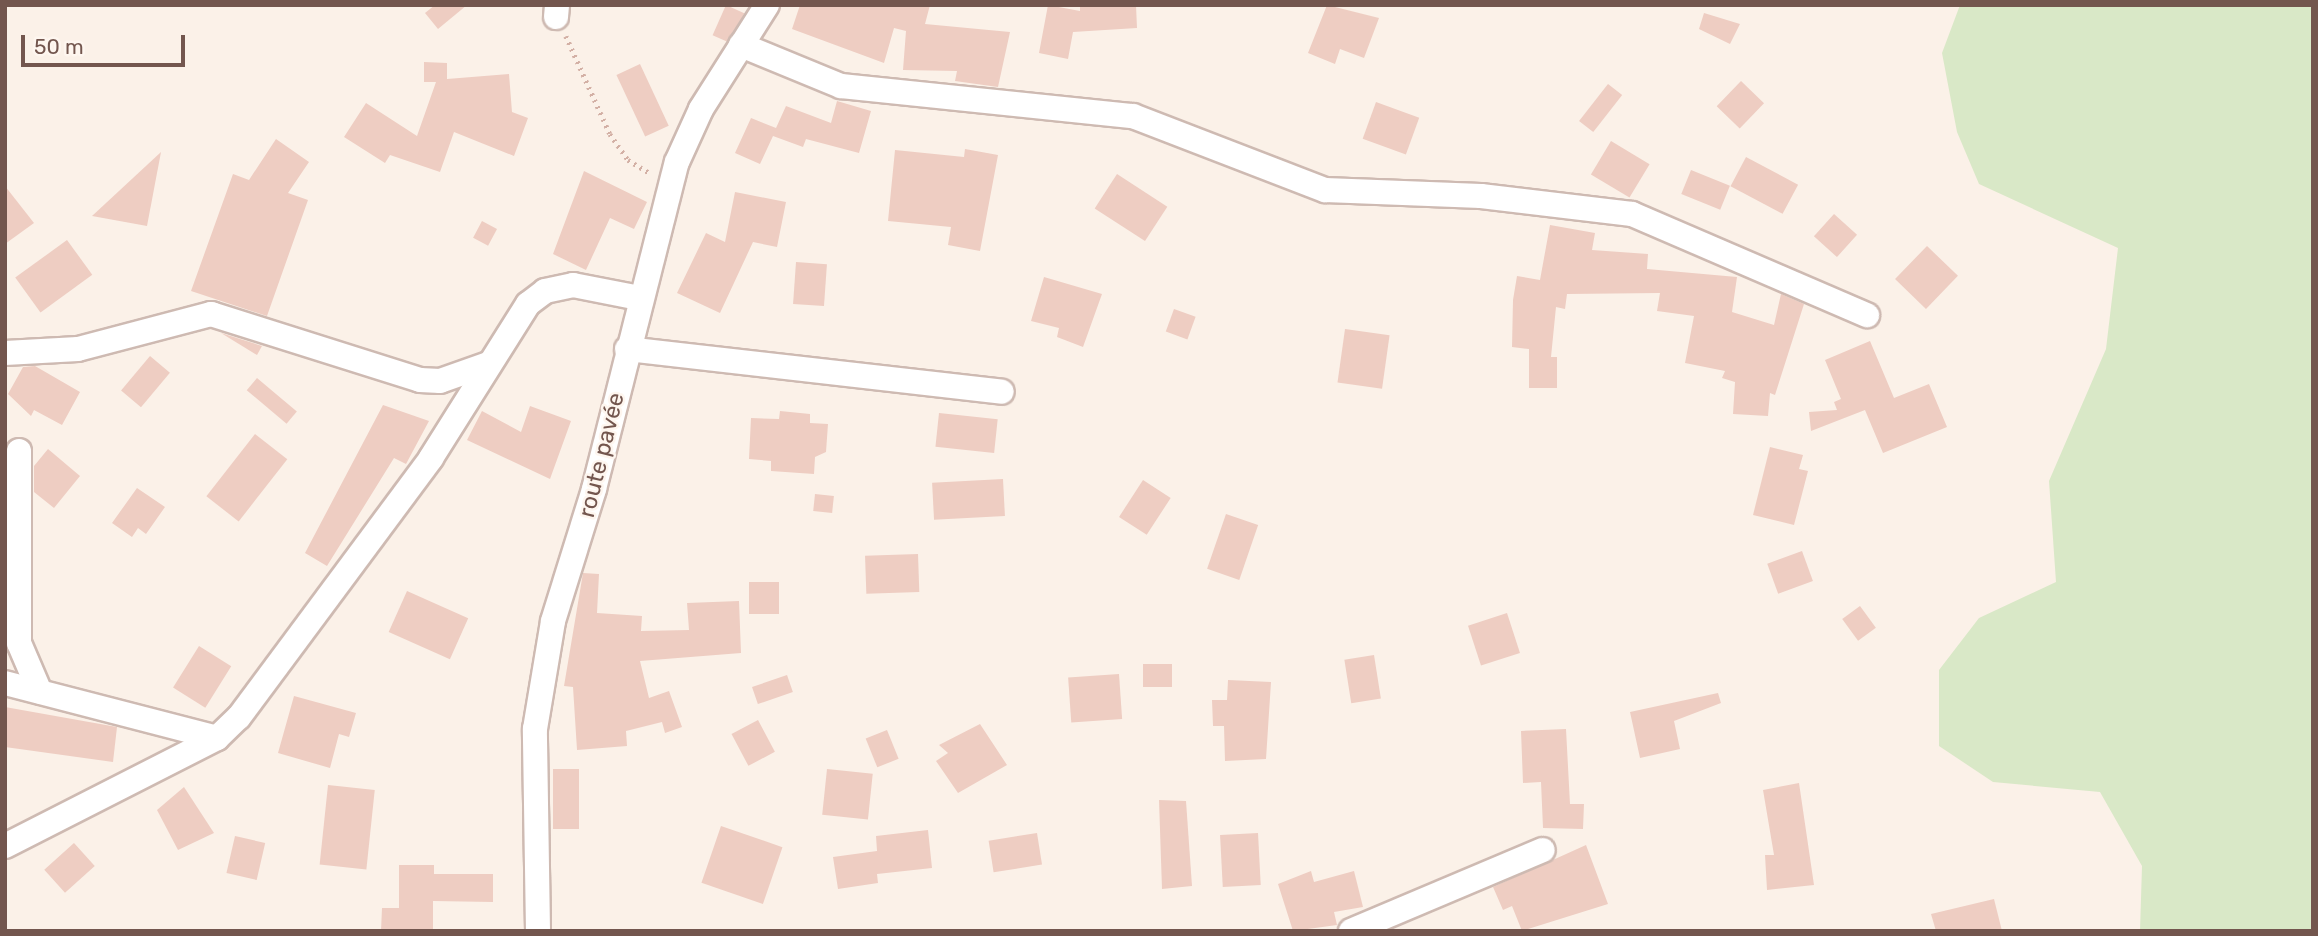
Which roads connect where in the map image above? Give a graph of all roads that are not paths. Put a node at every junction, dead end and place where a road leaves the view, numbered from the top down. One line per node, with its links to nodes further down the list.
1 (767, 5): 2 (street, route pavée)
2 (741, 45): 3 (street, route pavée); 4 (street)
3 (639, 298): 5 (street, route pavée); 7 (street)
4 (1867, 315)
5 (627, 349): 8 (street); 15 (street, route pavée)
6 (5, 353): 7 (street)
7 (488, 364): 12 (street)
8 (1002, 393)
9 (19, 451): 11 (street)
10 (5, 683): 11 (street)
11 (40, 692): 12 (street)
12 (217, 738): 13 (street)
13 (5, 846)
14 (1543, 850): 16 (street)
15 (538, 931)
16 (1351, 931)

